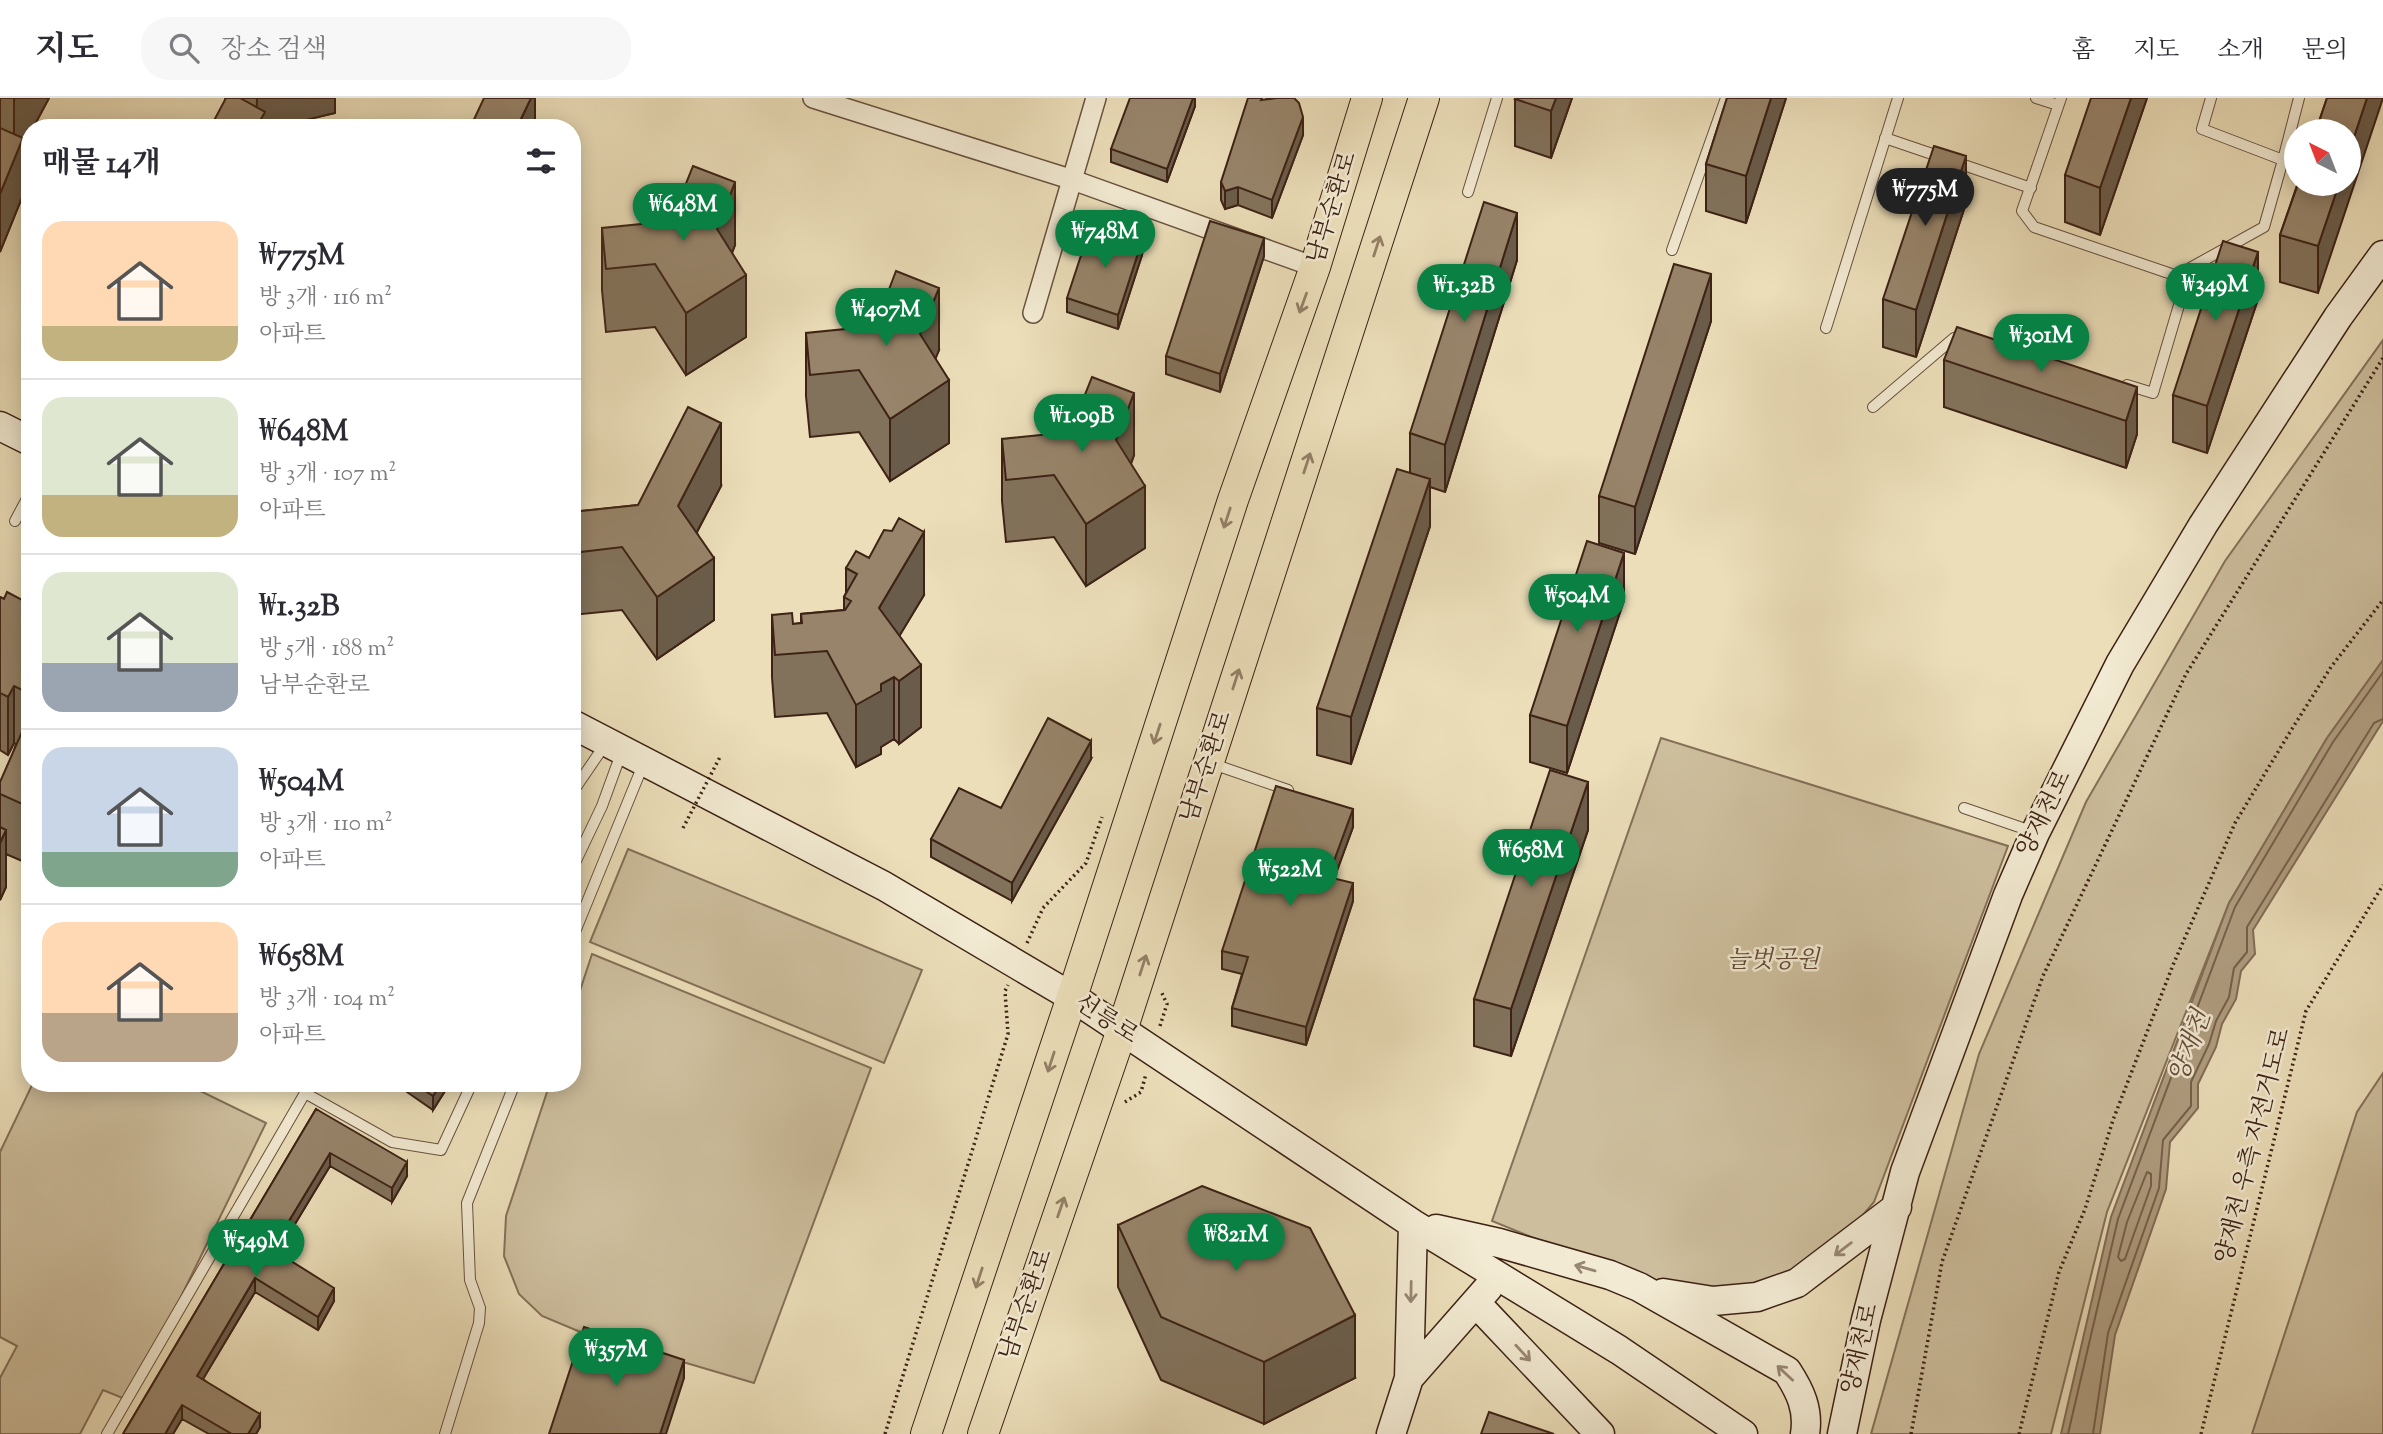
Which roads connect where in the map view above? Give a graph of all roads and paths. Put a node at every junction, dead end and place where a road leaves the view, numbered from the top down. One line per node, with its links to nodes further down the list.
1 (813, 98): 14 (street)
2 (1096, 98): 14 (street)
3 (1367, 98): 19 (main road, 남부순환로)
4 (1424, 98): 35 (main road, 남부순환로, one-way to 4)
5 (1497, 98): 16 (lane)
6 (1726, 98): 17 (lane)
7 (1898, 98): 12 (lane)
8 (2036, 98): 11 (lane)
9 (2211, 98): 13 (lane)
10 (2299, 98): 13 (lane)
11 (2060, 102): 15 (lane)
12 (1885, 138): 15 (lane); 22 (lane)
13 (2283, 160): 20 (lane)
14 (1070, 179): 19 (street); 21 (street)
15 (2031, 188): 20 (lane)
16 (1468, 192)
17 (1672, 250)
18 (2383, 256): 41 (street, 양재천로)
19 (1315, 267): 46 (main road, 남부순환로, one-way to 46)
20 (2186, 279): 25 (lane)
21 (1033, 313)
22 (1826, 328)
23 (1976, 340): 26 (lane)
24 (2383, 358): 66 (path)
25 (2115, 382)
26 (1873, 407)
27 (0, 426): 28 (street)
28 (21, 436)
29 (21, 510): 30 (lane)
30 (15, 521)
31 (2383, 600): 67 (path)
32 (581, 729): 33 (street, 선릉로)
33 (624, 751): 36 (lane); 42 (lane); 44 (lane); 45 (street, 선릉로)
34 (719, 757): 40 (path, bridge)
35 (1209, 763): 37 (lane); 47 (main road, 남부순환로, one-way to 35)
36 (581, 786)
37 (1294, 792)
38 (1964, 808): 41 (lane)
39 (1104, 810): 45 (path)
40 (683, 828)
41 (2035, 832): 50 (street, 양재천로)
42 (581, 850)
43 (2383, 885): 68 (path, 양재천 우측 자전거도로)
44 (581, 906)
45 (1017, 965): 46 (street, 선릉로); 58 (path)
46 (1072, 997): 47 (street, 선릉로); 59 (main road, 남부순환로, one-way to 59)
47 (1122, 1030): 51 (street, 선릉로); 60 (main road, 남부순환로, one-way to 47)
48 (468, 1092): 56 (lane)
49 (511, 1092): 57 (lane)
50 (1897, 1207): 53 (street, one-way to 53); 65 (street, 양재천로)
51 (1413, 1224): 52 (street, 선릉로); 53 (street, one-way to 51); 55 (street, one-way to 55)
52 (1497, 1276): 54 (street); 63 (street, 선릉로)
53 (1639, 1287): 64 (street, one-way to 53)
54 (1476, 1303): 55 (street); 62 (street, one-way to 62)
55 (1409, 1378): 61 (street)
56 (107, 1434)
57 (445, 1434)
58 (885, 1434)
59 (926, 1434)
60 (983, 1434)
61 (1391, 1434)
62 (1600, 1434)
63 (1743, 1434)
64 (1805, 1434)
65 (1842, 1434)
66 (1912, 1434)
67 (2018, 1434)
68 (2201, 1434)

